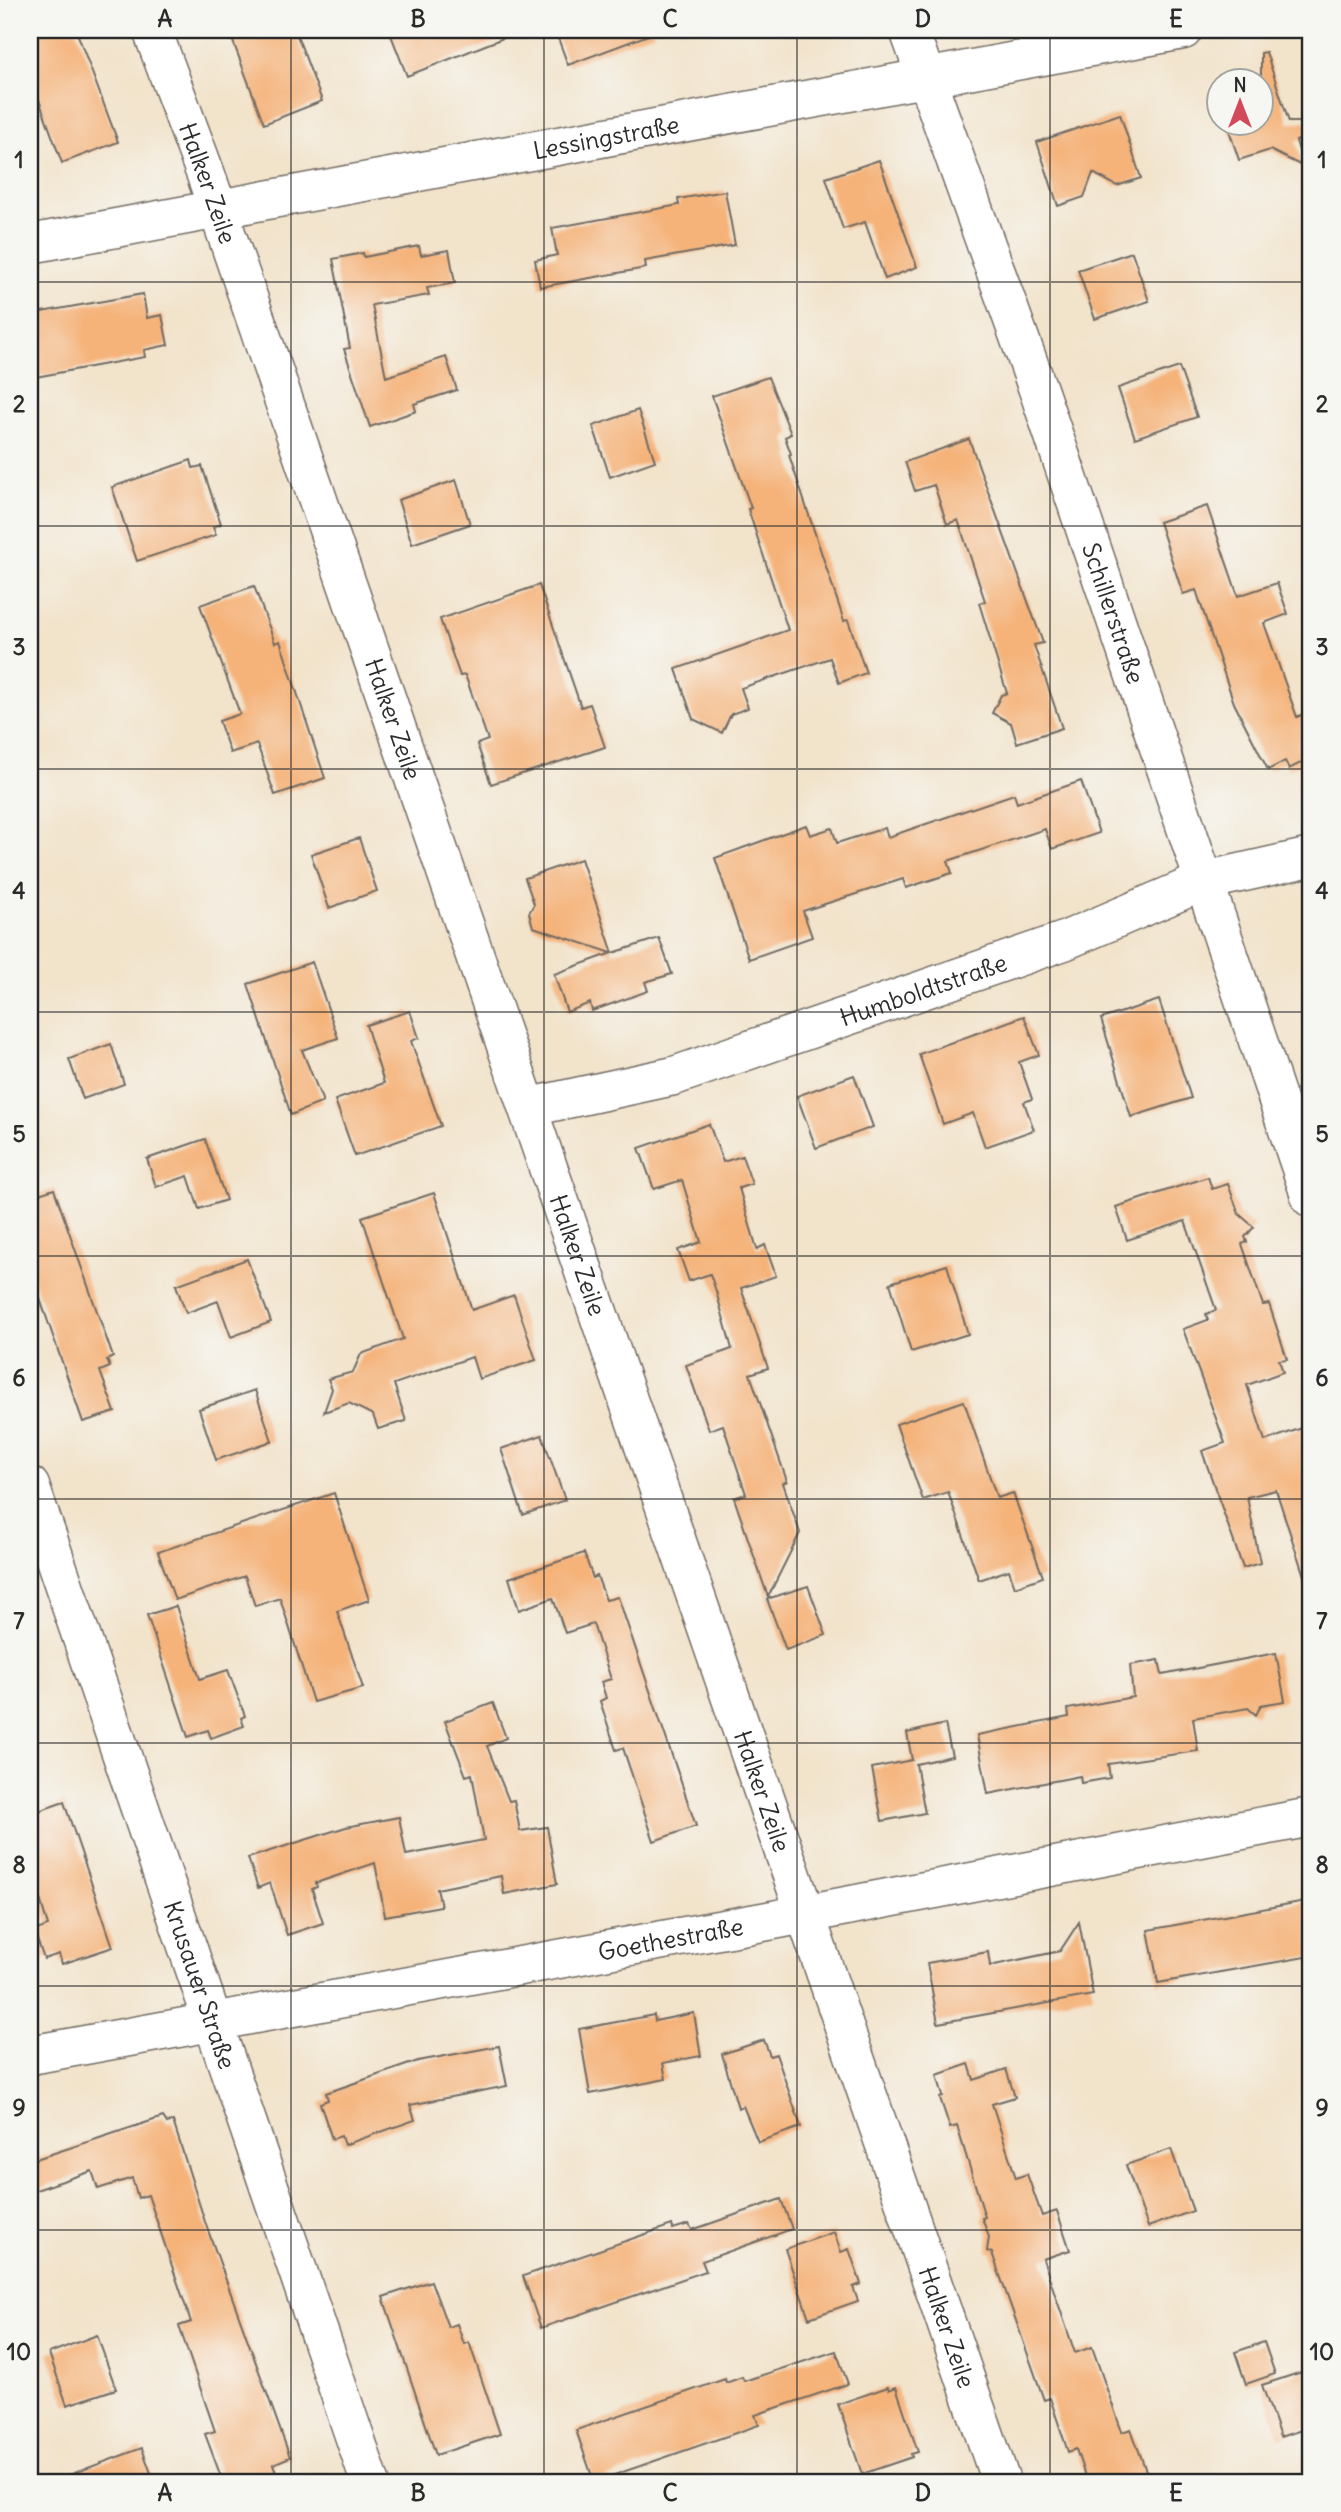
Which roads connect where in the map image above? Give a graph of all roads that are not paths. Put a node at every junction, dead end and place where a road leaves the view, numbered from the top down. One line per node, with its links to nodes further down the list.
1 (152, 30): 5 (street, Halker Zeile)
2 (909, 30): 4 (street, Schillerstraße)
3 (1183, 30): 4 (street, Lessingstraße)
4 (926, 77): 5 (street, Lessingstraße); 8 (street, Schillerstraße)
5 (218, 209): 6 (street, Lessingstraße); 9 (street, Halker Zeile)
6 (30, 244)
7 (1311, 857): 8 (street, Humboldtstraße)
8 (1204, 881): 9 (street, Humboldtstraße); 10 (street, Schillerstraße)
9 (530, 1107): 13 (street, Halker Zeile)
10 (1311, 1198)
11 (30, 1486): 14 (street, Krusauer Straße)
12 (1311, 1818): 13 (street, Goethestraße)
13 (803, 1914): 14 (street, Goethestraße); 17 (street, Halker Zeile)
14 (213, 2021): 15 (street, Goethestraße); 16 (street, Krusauer Straße)
15 (30, 2055)
16 (370, 2482)
17 (1001, 2482)

